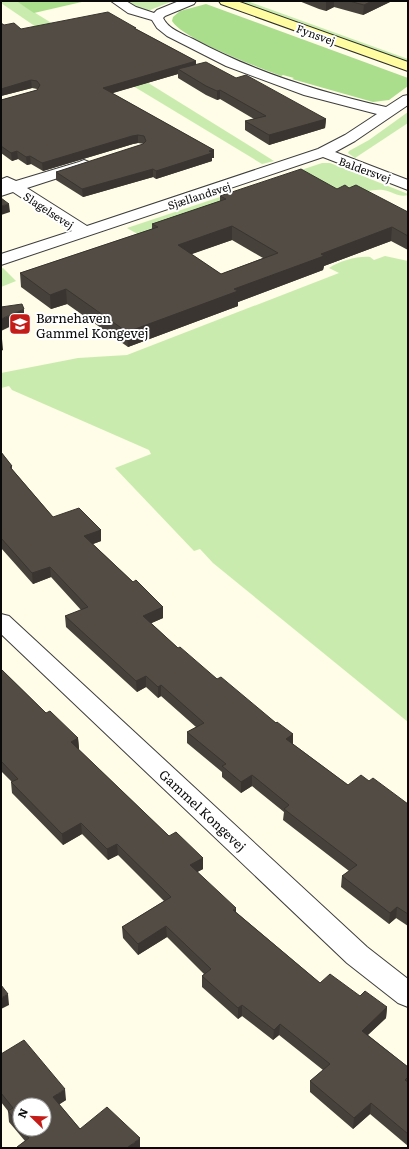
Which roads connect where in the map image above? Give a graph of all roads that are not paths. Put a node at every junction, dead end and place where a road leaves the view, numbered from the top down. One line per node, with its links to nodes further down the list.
1 (117, 1): 4 (street)
2 (190, 1): 4 (street)
3 (225, 1): 5 (main road, Fynsvej)
4 (157, 18): 7 (street)
5 (408, 67)
6 (408, 99): 7 (street, Sjællandsvej)
7 (389, 112): 8 (street, Sjællandsvej)
8 (323, 152): 10 (street, Baldersvej); 12 (street, Sjællandsvej)
9 (94, 162): 11 (street, Slagelsevej)
10 (408, 185)
11 (5, 186): 12 (street, Slagelsevej)
12 (85, 232): 13 (street, Sjællandsvej)
13 (1, 260)
14 (1, 621): 15 (street, Gammel Kongevej)
15 (408, 995)

